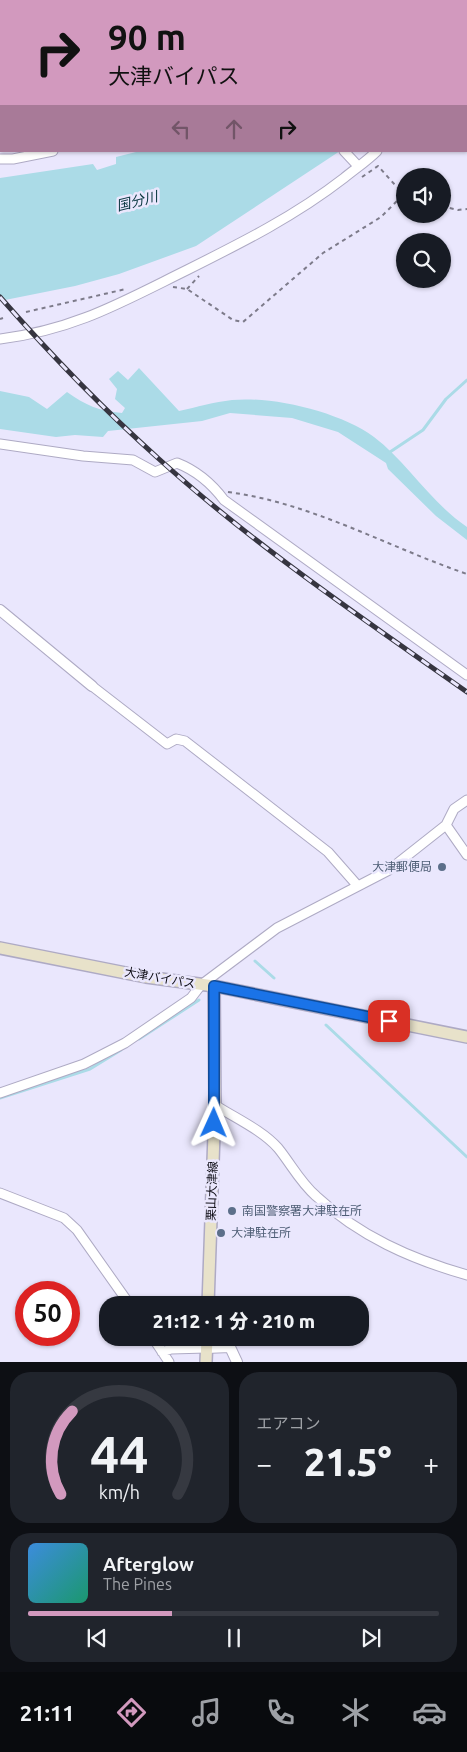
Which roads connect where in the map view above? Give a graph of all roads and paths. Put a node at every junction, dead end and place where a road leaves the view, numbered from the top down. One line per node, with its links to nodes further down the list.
1 (48, 152): 4 (street)
2 (375, 152): 5 (street)
3 (346, 154): 5 (street)
4 (0, 159)
5 (358, 166): 11 (street)
6 (356, 181): 7 (path)
7 (396, 186)
8 (396, 203): 11 (path)
9 (451, 208): 10 (path)
10 (467, 209)
11 (156, 286): 14 (street)
12 (130, 288): 13 (path)
13 (26, 312)
14 (0, 339)
15 (0, 444): 16 (street)
16 (216, 490): 17 (path); 19 (street)
17 (467, 574)
18 (0, 610): 20 (street)
19 (467, 675)
20 (92, 686): 24 (street)
21 (467, 800): 22 (street)
22 (446, 825): 23 (street); 24 (street)
23 (467, 856)
24 (357, 885): 26 (street)
25 (0, 948): 26 (main road, 大津バイパス)
26 (201, 985): 27 (main road, 大津バイパス); 29 (street)
27 (214, 986): 28 (main road, 大津バイパス); 30 (main road, 栗山大津線)
28 (467, 1036)
29 (0, 1093)
30 (215, 1105): 32 (street); 34 (main road, 栗山大津線)
31 (0, 1194): 33 (street)
32 (467, 1276)
33 (124, 1296)
34 (208, 1296)
35 (158, 1346): 39 (street)
36 (188, 1346): 39 (street)
37 (206, 1346): 41 (main road)
38 (224, 1346): 42 (street)
39 (162, 1352): 40 (street)
40 (169, 1362)
41 (206, 1362)
42 (237, 1362)

